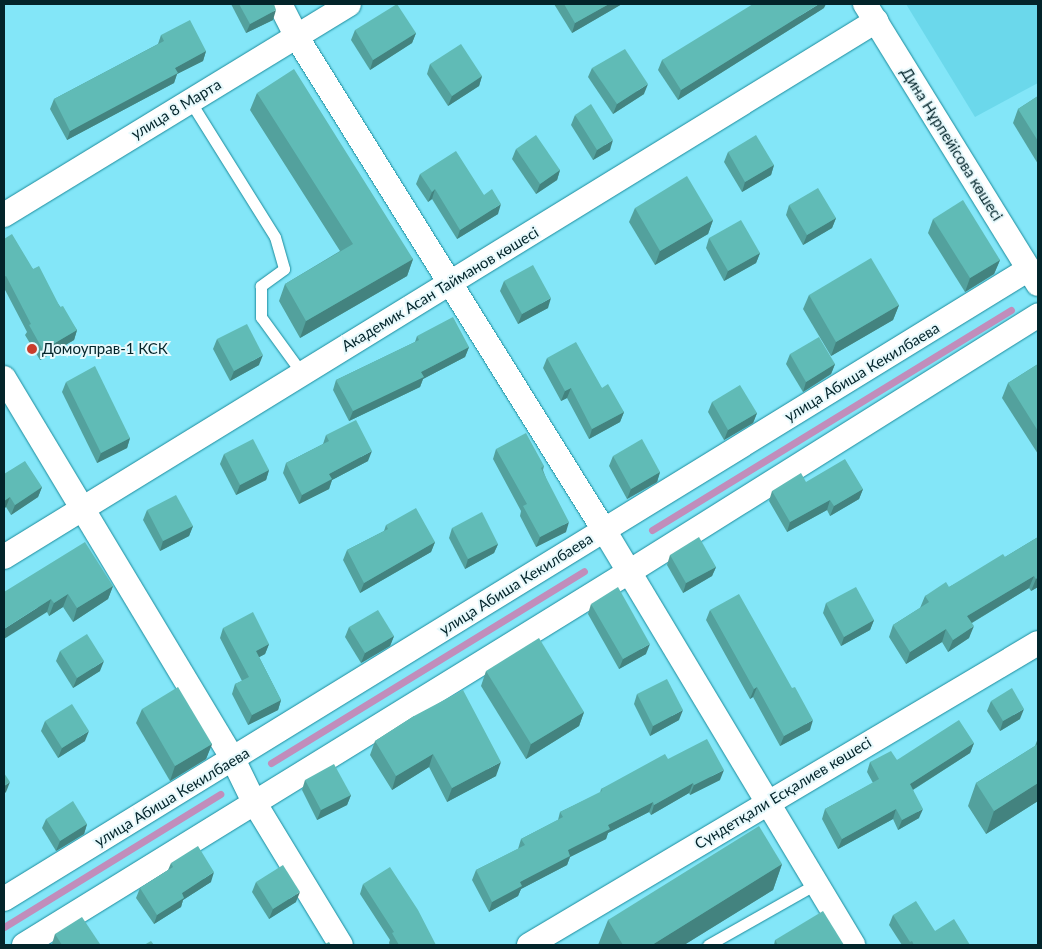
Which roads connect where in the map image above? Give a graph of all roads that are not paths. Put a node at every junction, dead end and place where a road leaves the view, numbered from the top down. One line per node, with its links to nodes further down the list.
1 (280, 4): 4 (street)
2 (348, 4): 4 (street, улица 8 Марта)
3 (870, 12): 7 (street, Дина Нұрпейісова көшесі); 8 (street, Академик Асан Тайманов көшесі)
4 (296, 36): 5 (street, улица 8 Марта); 8 (street)
5 (190, 101): 6 (street, улица 8 Марта); 10 (lane)
6 (4, 215)
7 (1034, 277): 13 (street, улица Абиша Кекилбаева)
8 (452, 284): 10 (street, Академик Асан Тайманов көшесі); 13 (street)
9 (1038, 315): 15 (street)
10 (302, 372): 12 (street, Академик Асан Тайманов көшесі)
11 (4, 378): 12 (street)
12 (84, 508): 14 (street, Академик Асан Тайманов көшесі); 17 (street)
13 (604, 530): 15 (street); 17 (street, улица Абиша Кекилбаева)
14 (4, 557)
15 (629, 572): 18 (street); 19 (street)
16 (1038, 643): 19 (street, Сүндетқали Есқалиев көшесі)
17 (233, 759): 18 (street); 21 (street, улица Абиша Кекилбаева)
18 (254, 802): 22 (street); 23 (street)
19 (768, 802): 20 (street); 24 (street, Сүндетқали Есқалиев көшесі)
20 (816, 884): 25 (lane); 26 (street)
21 (4, 899)
22 (24, 945)
23 (341, 945)
24 (529, 945)
25 (708, 945)
26 (853, 945)

